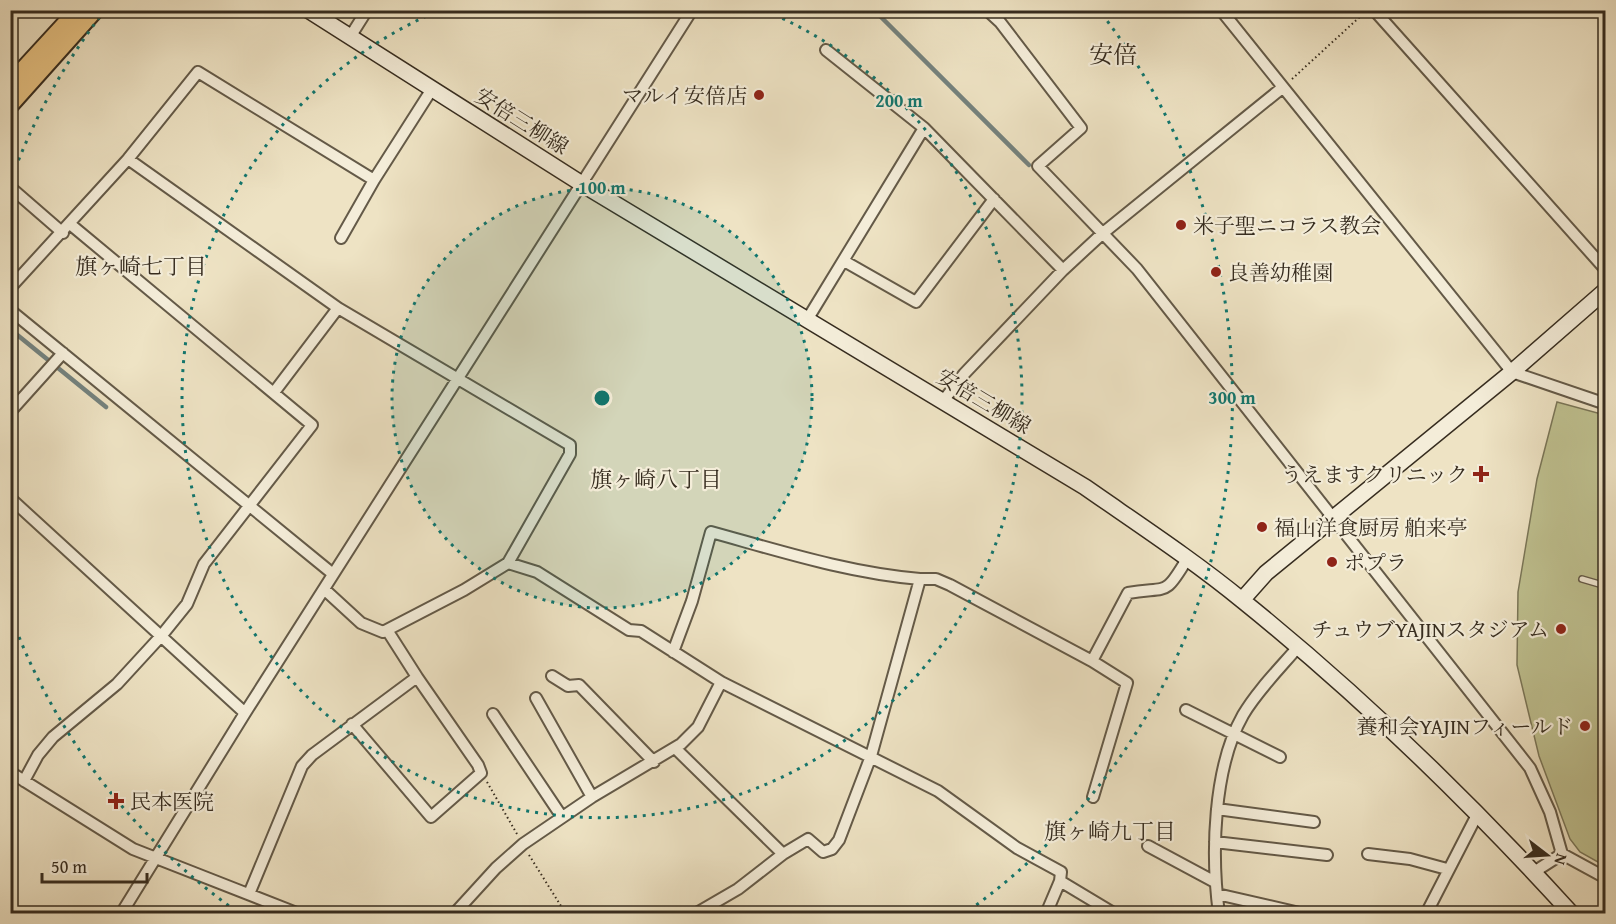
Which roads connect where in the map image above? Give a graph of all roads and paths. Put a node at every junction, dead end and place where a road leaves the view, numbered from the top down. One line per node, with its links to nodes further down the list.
1 (78, 10): 12 (main road)
2 (95, 10): 15 (main road)
3 (308, 10): 10 (street, 安倍三柳線)
4 (367, 10): 10 (street)
5 (692, 10): 19 (street)
6 (987, 10): 23 (street)
7 (1221, 10): 13 (street)
8 (1367, 10): 13 (path)
9 (1374, 10): 27 (street)
10 (350, 37): 14 (street, 安倍三柳線)
11 (826, 50): 16 (street)
12 (10, 84)
13 (1282, 88): 23 (street); 34 (street)
14 (432, 89): 18 (street); 19 (street, 安倍三柳線)
15 (10, 105)
16 (924, 128): 21 (street); 25 (street)
17 (128, 159): 18 (street); 22 (street); 30 (street)
18 (374, 180): 24 (street)
19 (582, 184): 32 (street, 安倍三柳線); 35 (street)
20 (10, 187): 22 (street)
21 (994, 199): 25 (street); 26 (street)
22 (67, 228): 28 (street); 36 (street)
23 (1103, 233): 26 (street); 42 (street)
24 (341, 237)
25 (843, 261): 32 (street)
26 (1064, 270): 37 (street)
27 (1605, 270)
28 (10, 288)
29 (1605, 290): 34 (street)
30 (338, 308): 35 (street); 36 (street)
31 (10, 310): 33 (street)
32 (807, 320): 37 (street, 安倍三柳線)
33 (63, 353): 39 (street); 41 (street)
34 (1512, 372): 38 (street); 42 (street)
35 (457, 380): 44 (street); 45 (street)
36 (275, 391): 41 (street)
37 (943, 401): 43 (street, 安倍三柳線)
38 (1605, 404)
39 (10, 412)
40 (10, 498): 52 (street)
41 (249, 506): 45 (street); 52 (street)
42 (1331, 519): 50 (street); 80 (street)
43 (1188, 560): 50 (street, 安倍三柳線); 55 (street)
44 (508, 563): 51 (street); 54 (street)
45 (333, 574): 49 (street)
46 (920, 579): 54 (street); 55 (street); 66 (street)
47 (1582, 579): 48 (lane)
48 (1605, 586)
49 (324, 589): 51 (street); 61 (street)
50 (1242, 600): 53 (street, 安倍三柳線)
51 (387, 630): 57 (street)
52 (162, 635): 61 (street); 69 (street)
53 (1298, 647): 64 (street); 73 (street, 安倍三柳線)
54 (673, 652): 58 (street)
55 (1092, 661): 71 (street)
56 (552, 676): 68 (street)
57 (417, 677): 63 (street); 63 (street)
58 (721, 682): 65 (street); 66 (street)
59 (536, 698): 70 (street)
60 (1186, 710): 64 (street)
61 (245, 713): 82 (street)
62 (493, 714): 74 (street)
63 (352, 724): 88 (street)
64 (1235, 734): 67 (street); 72 (street)
65 (675, 748): 68 (street); 78 (street)
66 (871, 756): 78 (street); 86 (street)
67 (1280, 756)
68 (654, 762): 70 (street)
69 (16, 778): 82 (street)
70 (592, 796): 74 (street)
71 (1093, 797)
72 (1217, 809): 75 (street); 76 (street)
73 (1478, 813): 83 (street); 84 (street, 安倍三柳線)
74 (562, 817): 92 (street)
75 (1314, 822)
76 (1215, 842): 81 (street); 87 (street)
77 (1148, 846): 87 (street)
78 (783, 854): 93 (street)
79 (1368, 854): 83 (street)
80 (1562, 854): 84 (street); 85 (street)
81 (1327, 855)
82 (156, 858): 88 (street); 90 (street)
83 (1447, 869): 98 (street)
84 (1534, 872): 99 (street, 安倍三柳線)
85 (1605, 878)
86 (1060, 881): 94 (street); 95 (street)
87 (1215, 882): 89 (street)
88 (249, 894): 91 (street)
89 (1216, 894): 96 (street); 97 (street)
90 (121, 914)
91 (299, 914)
92 (454, 914)
93 (695, 914)
94 (1046, 914)
95 (1115, 914)
96 (1219, 914)
97 (1304, 914)
98 (1426, 914)
99 (1572, 914)

